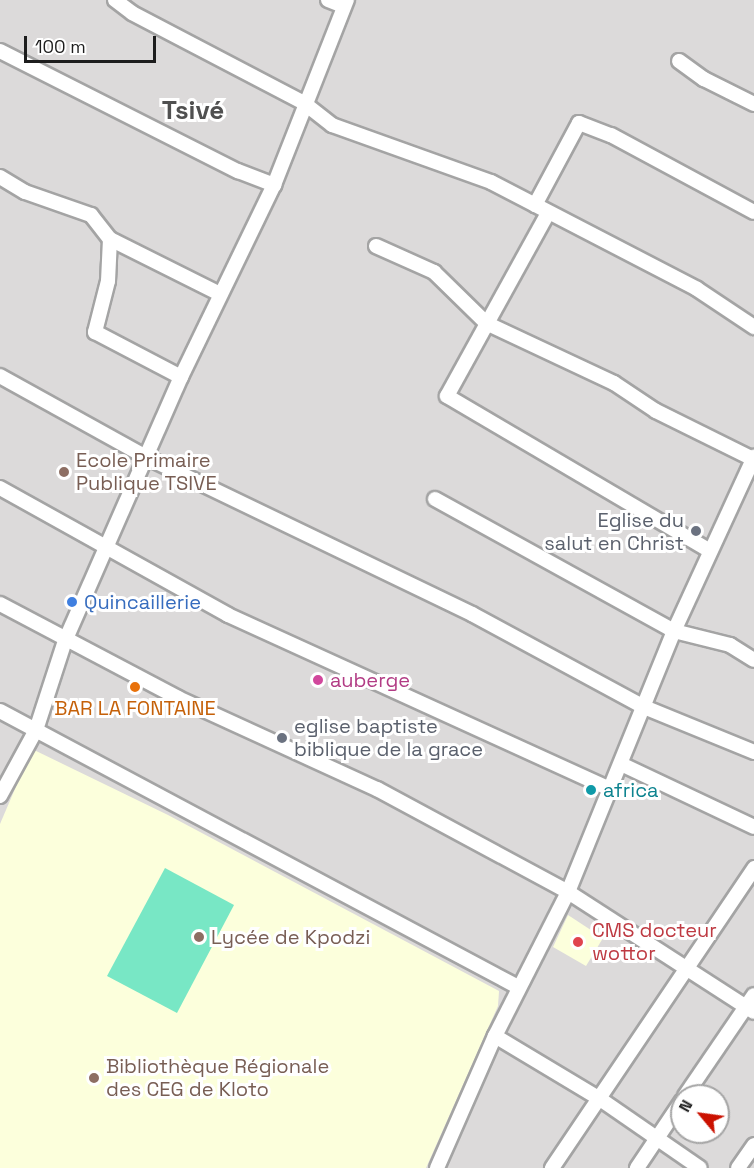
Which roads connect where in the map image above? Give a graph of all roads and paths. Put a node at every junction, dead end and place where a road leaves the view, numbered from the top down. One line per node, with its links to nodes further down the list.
1 (115, 0): 6 (street)
2 (328, 0): 3 (street)
3 (345, 3): 6 (street)
4 (0, 51): 9 (street)
5 (679, 61): 7 (street)
6 (304, 104): 9 (street); 10 (street)
7 (754, 104)
8 (0, 177): 13 (street)
9 (274, 185): 15 (street)
10 (535, 205): 11 (street); 12 (street)
11 (754, 212)
12 (548, 213): 16 (street); 17 (street)
13 (110, 239): 15 (street); 19 (street)
14 (376, 246): 16 (street)
15 (220, 294): 19 (street)
16 (486, 324): 21 (street); 25 (street)
17 (754, 327)
18 (0, 376): 20 (street)
19 (181, 377): 20 (street)
20 (147, 458): 24 (street); 30 (street)
21 (753, 458): 25 (street)
22 (0, 488): 24 (street)
23 (435, 499): 27 (street)
24 (106, 546): 28 (street); 35 (street)
25 (708, 550): 27 (street)
26 (0, 604): 28 (street)
27 (674, 631): 29 (street); 30 (street)
28 (64, 640): 32 (street); 39 (street)
29 (754, 660)
30 (644, 707): 33 (street); 34 (street)
31 (0, 711): 32 (street)
32 (36, 730): 36 (street); 41 (street)
33 (754, 752)
34 (621, 764): 35 (street); 37 (street)
35 (607, 788): 39 (street)
36 (0, 796)
37 (754, 827)
38 (754, 868): 40 (street)
39 (568, 892): 40 (street); 41 (street)
40 (689, 969): 43 (street); 46 (street)
41 (518, 987): 44 (street)
42 (754, 995): 43 (street)
43 (750, 1009): 45 (street)
44 (495, 1036): 46 (street); 50 (street)
45 (694, 1084)
46 (600, 1099): 48 (street); 51 (street)
47 (670, 1119): 48 (street)
48 (656, 1139): 52 (street); 53 (street)
49 (754, 1145): 54 (street)
50 (437, 1168)
51 (552, 1168)
52 (637, 1168)
53 (700, 1168)
54 (738, 1168)

